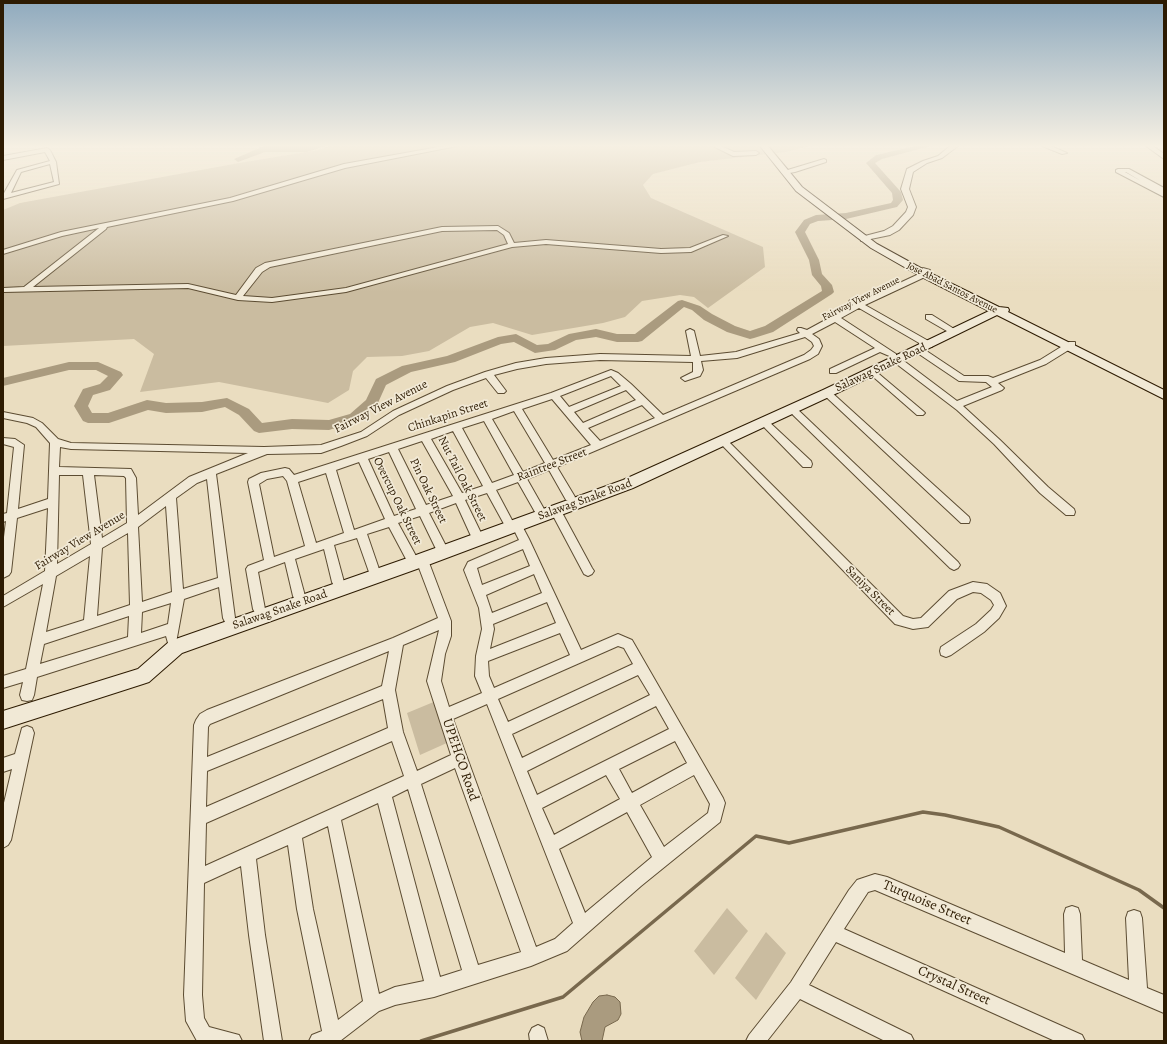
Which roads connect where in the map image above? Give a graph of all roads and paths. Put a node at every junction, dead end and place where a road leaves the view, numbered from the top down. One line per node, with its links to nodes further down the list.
1 (249, 195): 4 (street)
2 (812, 195): 6 (main road, Jose Abad Santos Avenue)
3 (907, 195): 6 (street)
4 (107, 226): 8 (street); 10 (street)
5 (724, 236): 7 (street)
6 (864, 236): 9 (main road, Jose Abad Santos Avenue)
7 (512, 245): 12 (street); 12 (street)
8 (3, 252)
9 (922, 272): 13 (street, Fairway View Avenue); 14 (main road, Jose Abad Santos Avenue)
10 (27, 288): 11 (street); 12 (street)
11 (3, 290)
12 (238, 298)
13 (856, 303): 16 (street, Fairway View Avenue); 18 (street, Fairway View Avenue); 21 (street)
14 (1001, 310): 19 (main road, Salawag Snake Road); 20 (main road, Jose Abad Santos Avenue)
15 (929, 317): 19 (street)
16 (834, 318): 18 (street, Fairway View Avenue); 22 (street)
17 (690, 331): 24 (street)
18 (803, 332): 24 (street, Fairway View Avenue); 43 (street, Raintree Street)
19 (955, 332): 21 (main road, Salawag Snake Road)
20 (1069, 345): 29 (street); 32 (main road, Jose Abad Santos Avenue)
21 (924, 347): 23 (main road, Salawag Snake Road); 29 (street)
22 (881, 348): 23 (street); 25 (street)
23 (895, 358): 26 (main road, Salawag Snake Road); 36 (street)
24 (698, 359): 27 (street, Fairway View Avenue); 28 (street)
25 (833, 371)
26 (873, 372): 33 (main road, Salawag Snake Road); 40 (street)
27 (488, 374): 31 (street); 53 (street, Fairway View Avenue)
28 (685, 378)
29 (992, 382): 36 (street)
30 (628, 386): 34 (street, Chinkapin Street); 35 (street); 39 (street)
31 (501, 391)
32 (1163, 392)
33 (827, 393): 38 (main road, Salawag Snake Road); 74 (street)
34 (554, 395): 37 (street, Chinkapin Street); 39 (street)
35 (643, 401): 43 (street); 46 (street)
36 (956, 405): 72 (street)
37 (516, 407): 42 (street, Chinkapin Street); 56 (street)
38 (792, 410): 44 (main road, Salawag Snake Road); 89 (street)
39 (567, 411): 46 (street)
40 (920, 413)
41 (3, 415): 50 (street)
42 (486, 417): 45 (street, Chinkapin Street); 61 (street)
43 (662, 419): 51 (street, Raintree Street)
44 (764, 422): 49 (main road, Salawag Snake Road); 55 (street)
45 (456, 427): 47 (street, Chinkapin Street); 63 (street)
46 (582, 427): 51 (street)
47 (425, 437): 52 (street, Chinkapin Street); 67 (street, Nut Tail Oak Street)
48 (3, 441): 64 (street)
49 (723, 441): 70 (main road, Salawag Snake Road); 112 (street, Saniya Street)
50 (55, 442): 53 (street); 58 (street)
51 (598, 446): 56 (street, Raintree Street)
52 (392, 448): 54 (street, Chinkapin Street); 71 (street, Pin Oak Street)
53 (266, 450): 60 (street, Fairway View Avenue)
54 (362, 458): 57 (street, Chinkapin Street); 75 (street, Overcup Oak Street)
55 (807, 464)
56 (551, 466): 61 (street, Raintree Street); 66 (street)
57 (330, 468): 62 (street, Chinkapin Street); 79 (street)
58 (54, 471): 59 (street); 68 (street)
59 (88, 471): 77 (street); 83 (street)
60 (211, 472): 65 (street, Fairway View Avenue); 95 (street)
61 (520, 477): 63 (street, Raintree Street); 69 (street)
62 (292, 480): 85 (street); 88 (street)
63 (489, 488): 67 (street, Raintree Street); 76 (street)
64 (8, 492): 73 (street)
65 (171, 497): 77 (street, Fairway View Avenue); 98 (street)
66 (570, 497)
67 (459, 498): 71 (street, Raintree Street); 78 (street, Nut Tail Oak Street)
68 (52, 502): 73 (street); 94 (street)
69 (539, 510)
70 (555, 510): 76 (main road, Salawag Snake Road); 92 (street)
71 (422, 511): 75 (street, Raintree Street); 84 (street, Pin Oak Street)
72 (1070, 512)
73 (7, 517): 81 (street)
74 (965, 520)
75 (390, 521): 79 (street, Raintree Street); 87 (street, Overcup Oak Street)
76 (512, 523): 80 (street); 87 (main road, Salawag Snake Road)
77 (134, 524): 83 (street, Fairway View Avenue); 102 (street)
78 (475, 533)
79 (356, 534): 82 (street, Raintree Street); 91 (street)
80 (525, 542): 90 (street); 97 (street)
81 (6, 543): 93 (street)
82 (328, 543): 85 (street, Raintree Street); 96 (street)
83 (97, 546): 94 (street, Fairway View Avenue); 107 (street)
84 (440, 546)
85 (312, 549): 86 (street, Raintree Street)
86 (289, 556): 88 (street, Raintree Street); 99 (street)
87 (416, 558): 105 (street, UPEHCO Road); 115 (main road, Salawag Snake Road)
88 (270, 563): 103 (street, Raintree Street)
89 (954, 565)
90 (537, 568): 97 (street); 100 (street)
91 (373, 569)
92 (588, 571)
93 (3, 573)
94 (51, 574): 101 (street, Fairway View Avenue); 109 (street)
95 (224, 581): 98 (street); 104 (street)
96 (338, 582)
97 (479, 592): 106 (street)
98 (178, 596): 102 (street); 110 (street)
99 (299, 596)
100 (549, 596): 106 (street); 108 (street)
101 (3, 602)
102 (136, 609): 107 (street); 110 (street)
103 (259, 609)
104 (229, 618)
105 (445, 621): 111 (street); 124 (street, UPEHCO Road)
106 (487, 621): 113 (street)
107 (90, 623): 109 (street)
108 (563, 626): 113 (street); 114 (street)
109 (38, 640): 117 (street)
110 (134, 641): 117 (street)
111 (396, 642): 119 (street); 135 (street)
112 (946, 651)
113 (482, 658): 121 (street)
114 (578, 658): 116 (street); 121 (street)
115 (156, 663): 123 (main road, Salawag Snake Road); 125 (main road, Salawag Snake Road)
116 (641, 668): 122 (street); 126 (street)
117 (32, 672): 118 (street); 120 (street)
118 (3, 682)
119 (388, 690): 127 (street); 135 (street)
120 (27, 696)
121 (490, 697): 124 (street); 126 (street)
122 (658, 698): 128 (street); 136 (street)
123 (3, 710)
124 (445, 716): 131 (street, UPEHCO Road)
125 (3, 720)
126 (504, 731): 136 (street)
127 (396, 732): 137 (street); 142 (street)
128 (678, 732): 133 (street); 134 (street)
129 (27, 733): 130 (street)
130 (21, 759): 132 (street); 144 (street)
131 (459, 759): 137 (street); 153 (street, UPEHCO Road)
132 (3, 765)
133 (610, 766): 139 (street); 140 (street)
134 (696, 766): 139 (street); 147 (street)
135 (200, 767): 142 (street)
136 (519, 767): 140 (street)
137 (413, 780): 138 (street); 155 (street)
138 (383, 793): 141 (street); 156 (street)
139 (630, 802): 145 (street); 147 (street)
140 (534, 804): 145 (street)
141 (333, 816): 143 (street); 160 (street)
142 (198, 818): 148 (street)
143 (294, 834): 146 (street); 161 (street)
144 (3, 840)
145 (551, 845): 151 (street)
146 (248, 855): 148 (street); 163 (street)
147 (662, 858): 151 (street)
148 (197, 878): 162 (street)
149 (1072, 914): 154 (street)
150 (1134, 918): 158 (street)
151 (583, 927): 153 (street)
152 (832, 932): 154 (street, Turquoise Street); 157 (street, Turquoise Street); 166 (street, Crystal Street)
153 (531, 957): 155 (street)
154 (1074, 965): 158 (street, Turquoise Street)
155 (472, 975): 156 (street)
156 (434, 988): 160 (street)
157 (798, 988): 164 (street, Turquoise Street); 165 (street)
158 (1139, 994): 159 (street, Turquoise Street)
159 (1164, 1004)
160 (373, 1005): 161 (street)
161 (325, 1038)
162 (233, 1041)
163 (273, 1041)
164 (755, 1041)
165 (905, 1041)
166 (1076, 1041)

